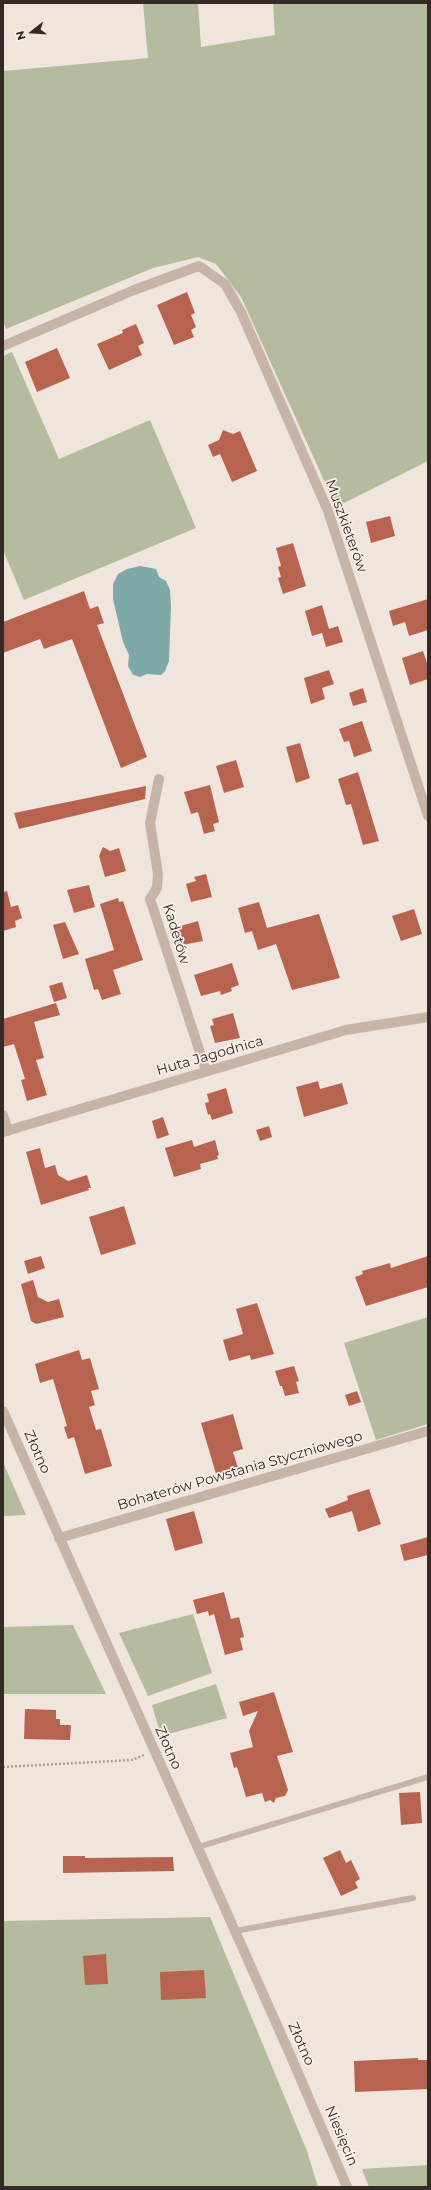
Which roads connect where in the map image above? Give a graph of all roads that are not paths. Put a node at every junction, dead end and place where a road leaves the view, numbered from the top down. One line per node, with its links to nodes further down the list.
1 (3, 346): 3 (street, Muszkieterów)
2 (159, 779): 5 (street, Kadetów)
3 (428, 816)
4 (428, 1017): 5 (street, Huta Jagodnica)
5 (206, 1071): 7 (street, Huta Jagodnica)
6 (3, 1115): 7 (street)
7 (6, 1132)
8 (3, 1411): 10 (street, Złotno)
9 (428, 1431): 10 (street, Bohaterów Powstania Styczniowego)
10 (59, 1538): 12 (street, Złotno)
11 (428, 1777): 12 (lane)
12 (198, 1847): 14 (street, Złotno)
13 (413, 1898): 14 (lane)
14 (235, 1931): 15 (street, Złotno)
15 (308, 2097): 16 (street, Niesięcin)
16 (347, 2187)

